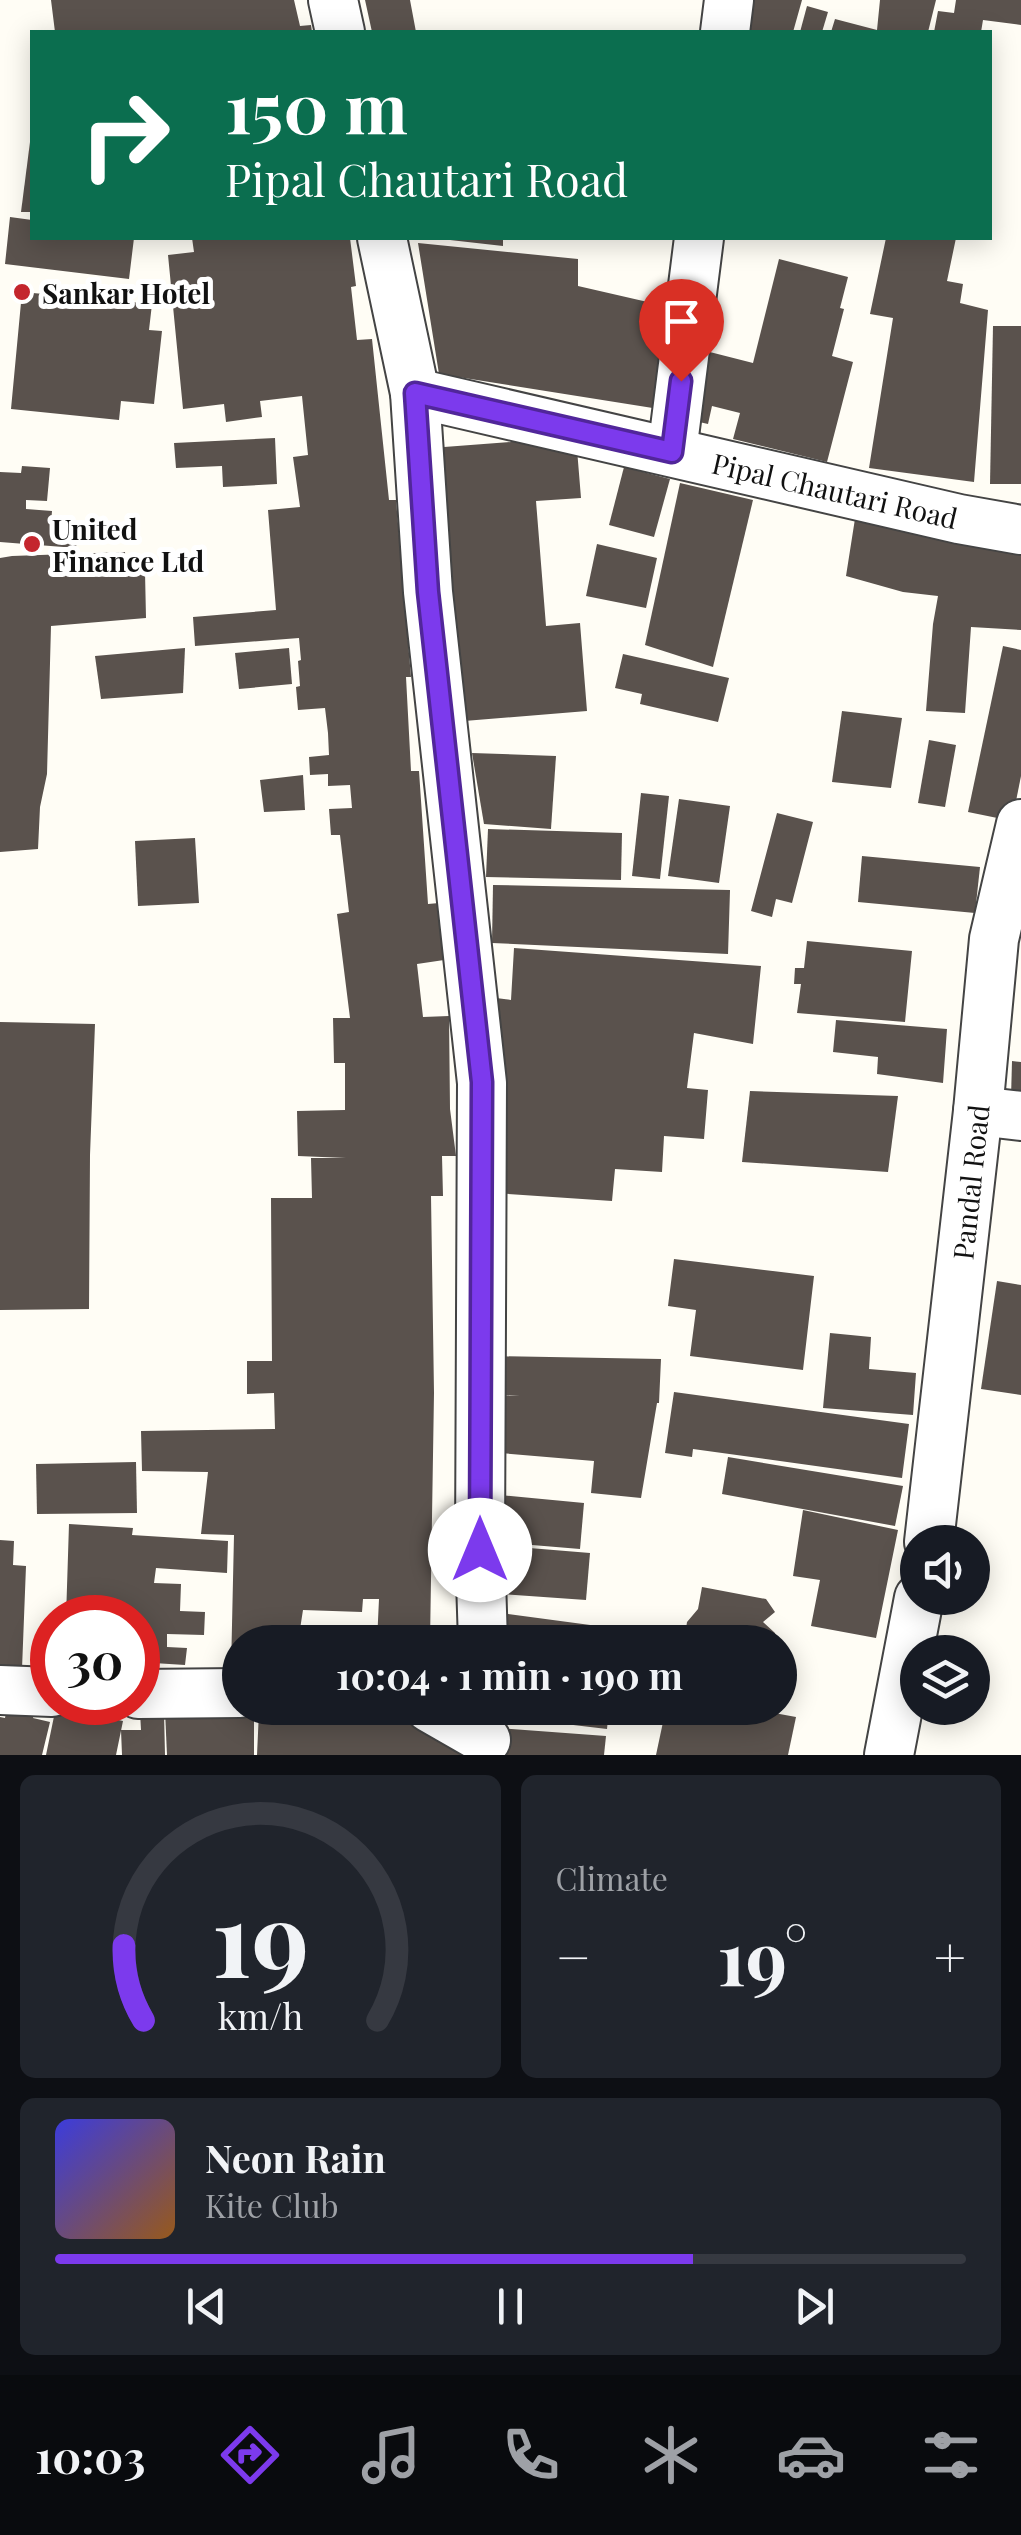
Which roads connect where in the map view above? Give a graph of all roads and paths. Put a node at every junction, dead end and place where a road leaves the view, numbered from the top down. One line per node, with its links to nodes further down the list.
1 (333, 0): 3 (street)
2 (729, 0): 4 (street)
3 (340, 30)
4 (725, 30)
5 (382, 240): 7 (street)
6 (699, 240): 8 (street)
7 (415, 393): 8 (street, Pipal Chautari Road); 14 (street)
8 (672, 452): 9 (street, Pipal Chautari Road)
9 (1021, 530)
10 (1021, 824): 11 (street, Pandal Road)
11 (1000, 1114): 12 (street, Pandal Road)
12 (932, 1525)
13 (916, 1615): 19 (street)
14 (482, 1625)
15 (0, 1690): 16 (street)
16 (30, 1691)
17 (222, 1693): 18 (street)
18 (160, 1694)
19 (889, 1755)

